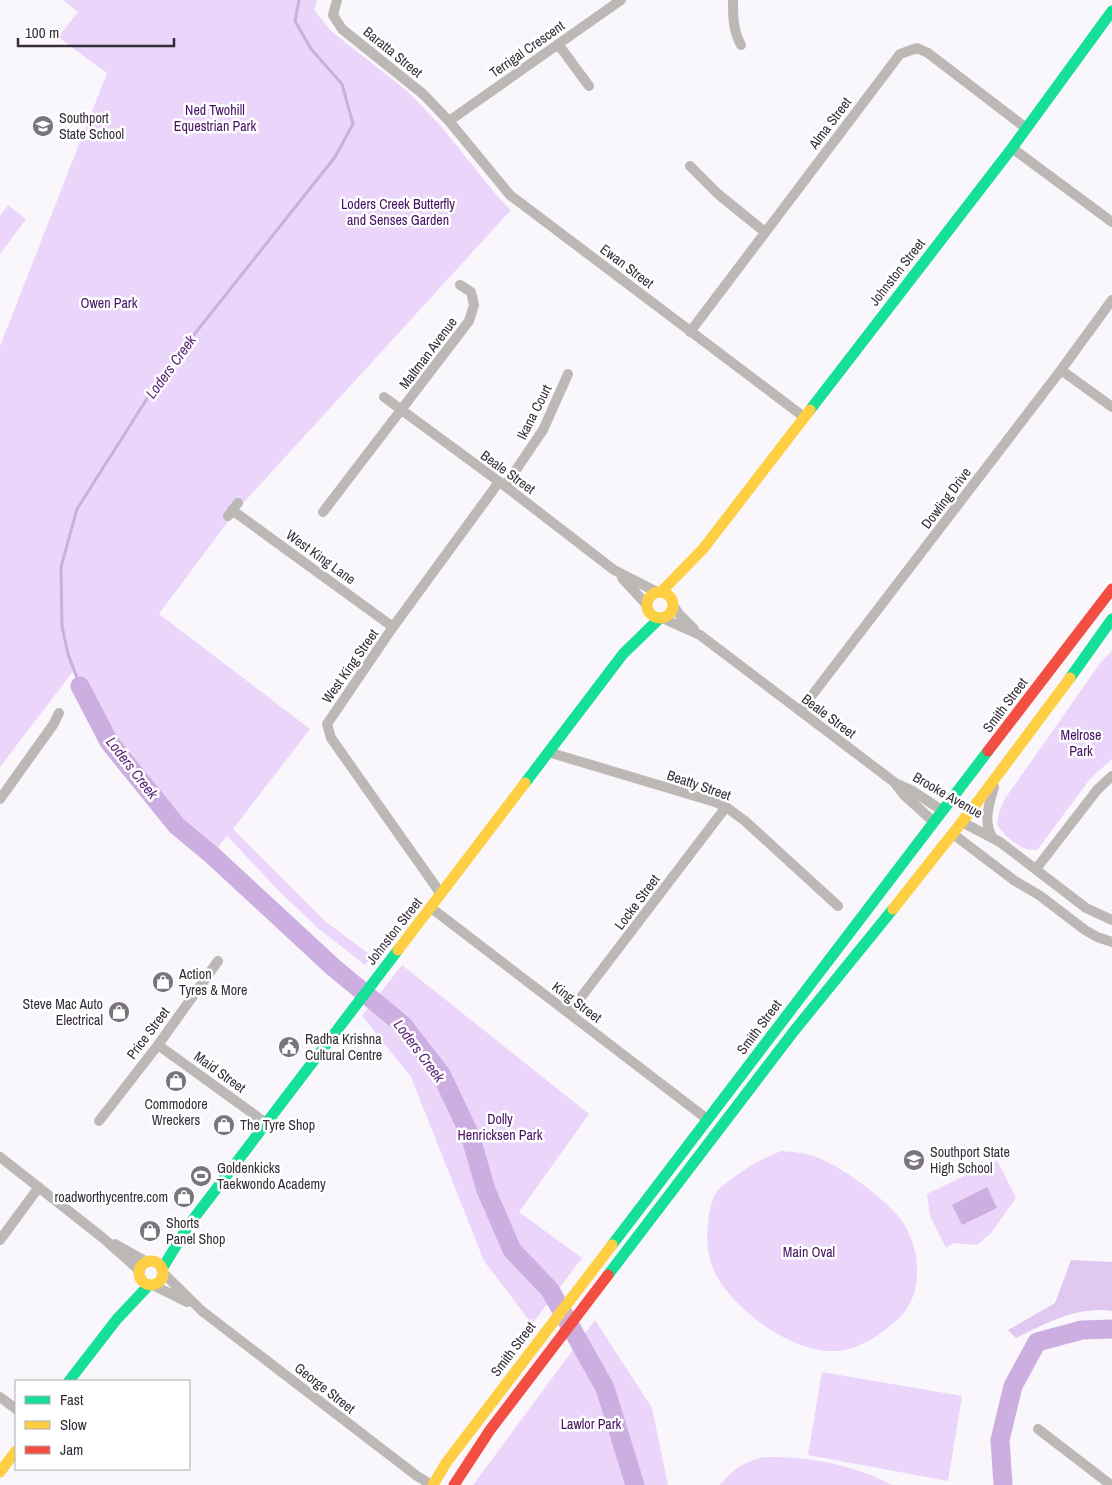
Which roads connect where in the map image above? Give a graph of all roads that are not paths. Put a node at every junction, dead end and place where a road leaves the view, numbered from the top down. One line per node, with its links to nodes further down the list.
1 (337, 0): 8 (street, Baratta Street)
2 (621, 0): 5 (street, Terrigal Crescent)
3 (733, 0): 6 (street)
4 (1110, 19): 9 (main road, Johnston Street)
5 (558, 44): 7 (street); 8 (street, Terrigal Crescent)
6 (741, 45)
7 (589, 86)
8 (449, 121): 16 (street, Ewan Street)
9 (1026, 128): 10 (main road, Johnston Street); 13 (street, Alma Street)
10 (1012, 148): 12 (street); 22 (main road, Johnston Street)
11 (690, 166): 13 (street)
12 (1112, 222)
13 (765, 232): 16 (street, Alma Street)
14 (460, 285): 21 (street, Maltman Avenue)
15 (1112, 300): 17 (street, Dowling Drive)
16 (690, 332): 22 (street, Ewan Street)
17 (1062, 370): 20 (street); 37 (street, Dowling Drive)
18 (568, 374): 23 (street, Ikana Court)
19 (384, 397): 21 (street, Beale Street)
20 (1112, 407)
21 (401, 411): 23 (street, Beale Street); 25 (street, Maltman Avenue)
22 (804, 418): 26 (main road, Johnston Street)
23 (502, 484): 27 (street, Beale Street); 34 (street, West King Street)
24 (233, 509): 34 (street, West King Lane)
25 (323, 512)
26 (703, 549): 29 (main road, Johnston Street); 30 (main road, Johnston Street)
27 (614, 570): 29 (street, Beale Street); 31 (street, Beale Street)
28 (1112, 589): 45 (main road, Smith Street)
29 (659, 592): 30 (main road); 31 (main road)
30 (673, 603): 32 (main road); 35 (street, Beale Street)
31 (647, 607): 32 (main road); 36 (main road, Johnston Street)
32 (661, 618): 35 (street, Beale Street); 36 (main road, Johnston Street)
33 (1112, 619): 40 (main road)
34 (393, 627): 51 (street, West King Street)
35 (700, 635): 37 (street, Beale Street)
36 (624, 654): 39 (main road, Johnston Street)
37 (800, 711): 42 (street, Beale Street)
38 (59, 713): 43 (street)
39 (548, 752): 44 (street, Beatty Street); 51 (main road, Johnston Street)
40 (997, 776): 47 (main road); 49 (street)
41 (1112, 776): 50 (street)
42 (894, 782): 45 (street, Brooke Avenue); 46 (street, Brooke Avenue)
43 (0, 799)
44 (726, 807): 52 (street, Beatty Street); 57 (street, Locke Street)
45 (942, 811): 46 (main road, Smith Street); 47 (main road, Brooke Avenue)
46 (934, 822): 48 (main road, Brooke Avenue); 59 (main road, Smith Street)
47 (962, 822): 48 (main road); 49 (street, Brooke Avenue)
48 (953, 834): 55 (street, Brooke Avenue); 76 (main road)
49 (992, 837): 50 (street, Brooke Avenue)
50 (1036, 869): 54 (street, Brooke Avenue)
51 (441, 894): 53 (main road, Johnston Street)
52 (838, 906)
53 (430, 907): 57 (street, King Street); 61 (main road, Johnston Street)
54 (1112, 920)
55 (1112, 942)
56 (218, 960): 58 (street, Price Street)
57 (569, 1013): 59 (street, King Street)
58 (158, 1044): 60 (street, Price Street); 61 (street, Maid Street)
59 (707, 1119): 75 (main road, Smith Street)
60 (99, 1121)
61 (266, 1123): 65 (main road, Johnston Street)
62 (0, 1157): 63 (street, George Street)
63 (39, 1187): 64 (street); 65 (street, George Street)
64 (0, 1240)
65 (151, 1269): 66 (main road, Johnston Street); 66 (main road); 67 (street, George Street); 68 (main road, Johnston Street)
66 (151, 1285): 67 (street, George Street); 68 (main road, Johnston Street)
67 (202, 1311): 75 (street, George Street)
68 (117, 1319): 69 (main road, Johnston Street)
69 (70, 1380)
70 (0, 1397): 71 (street)
71 (15, 1409)
72 (1038, 1429): 77 (street)
73 (15, 1452): 74 (main road)
74 (0, 1472)
75 (433, 1485)
76 (454, 1485)
77 (1111, 1485)

